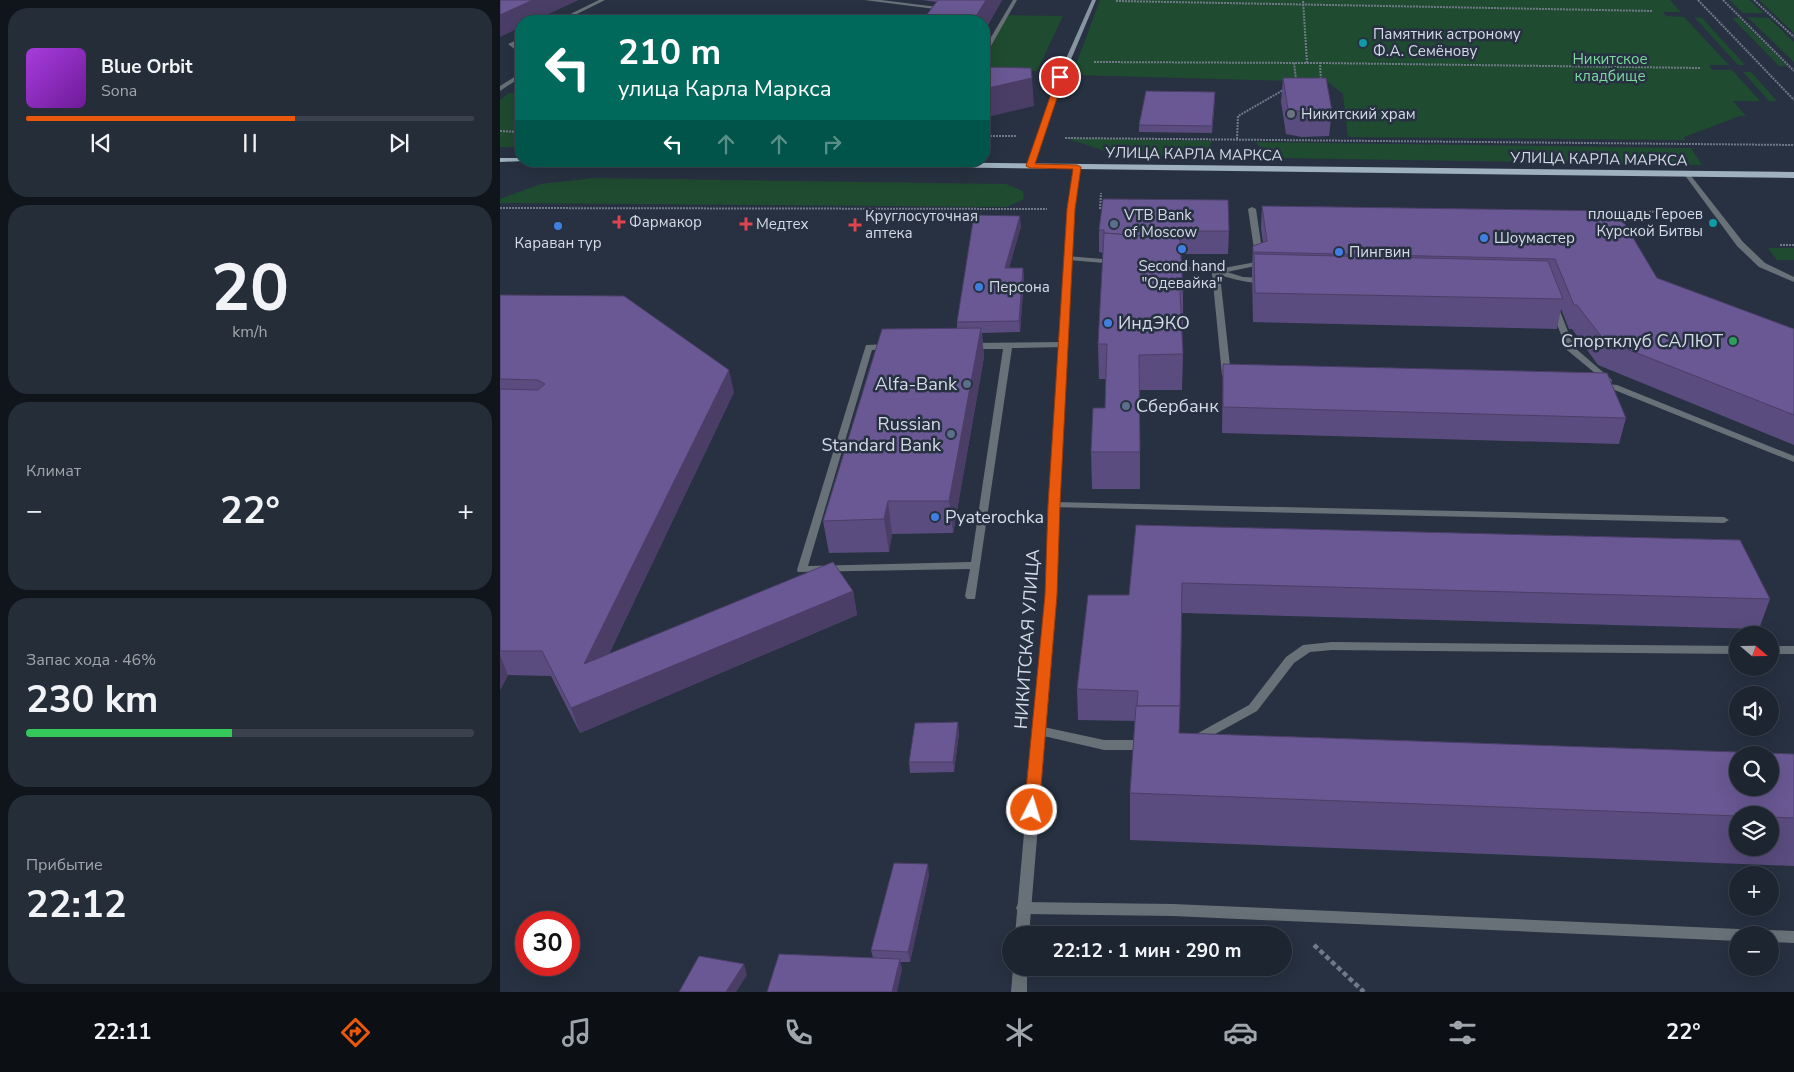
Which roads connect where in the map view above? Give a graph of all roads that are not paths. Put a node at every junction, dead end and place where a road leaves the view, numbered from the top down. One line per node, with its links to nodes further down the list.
1 (603, 0): 8 (street)
2 (866, 0): 6 (street)
3 (1015, 0): 9 (street)
4 (1094, 0): 17 (street)
5 (941, 4): 6 (street)
6 (935, 7): 7 (street)
7 (931, 14)
8 (572, 15)
9 (990, 43)
10 (515, 79): 12 (street)
11 (500, 83): 12 (street)
12 (509, 83): 13 (street)
13 (500, 89)
14 (500, 160): 15 (main road)
15 (515, 160)
16 (990, 165): 17 (main road, УЛИЦА КАРЛА МАРКСА)
17 (1030, 166): 18 (main road, УЛИЦА КАРЛА МАРКСА)
18 (1077, 167): 19 (main road, УЛИЦА КАРЛА МАРКСА); 22 (street, НИКИТСКАЯ УЛИЦА)
19 (1686, 173): 20 (main road, УЛИЦА КАРЛА МАРКСА); 27 (street)
20 (1794, 175)
21 (1252, 209): 25 (street)
22 (1069, 258): 23 (street); 29 (street, НИКИТСКАЯ УЛИЦА)
23 (1128, 264)
24 (1157, 266): 25 (street)
25 (1216, 271): 26 (street); 33 (street)
26 (1272, 280)
27 (1794, 280)
28 (1550, 295): 35 (street)
29 (1064, 345): 31 (street); 37 (street, НИКИТСКАЯ УЛИЦА)
30 (962, 346): 31 (street)
31 (1008, 346): 39 (street)
32 (897, 347): 39 (street)
33 (1236, 376)
34 (1591, 385): 35 (street)
35 (1614, 387): 36 (street)
36 (1794, 459)
37 (1054, 505): 38 (street); 44 (street, НИКИТСКАЯ УЛИЦА)
38 (1724, 520)
39 (975, 565): 40 (street)
40 (971, 596)
41 (1729, 650): 46 (street)
42 (1779, 650): 43 (street)
43 (1794, 650)
44 (1039, 731): 45 (street); 47 (street, НИКИТСКАЯ УЛИЦА)
45 (1158, 745)
46 (1186, 745)
47 (1023, 908): 48 (street, НИКИТСКАЯ УЛИЦА); 49 (street)
48 (1022, 926)
49 (1729, 935)
50 (1779, 936): 51 (street)
51 (1794, 937)
52 (1020, 976): 53 (street)
53 (1019, 992)

